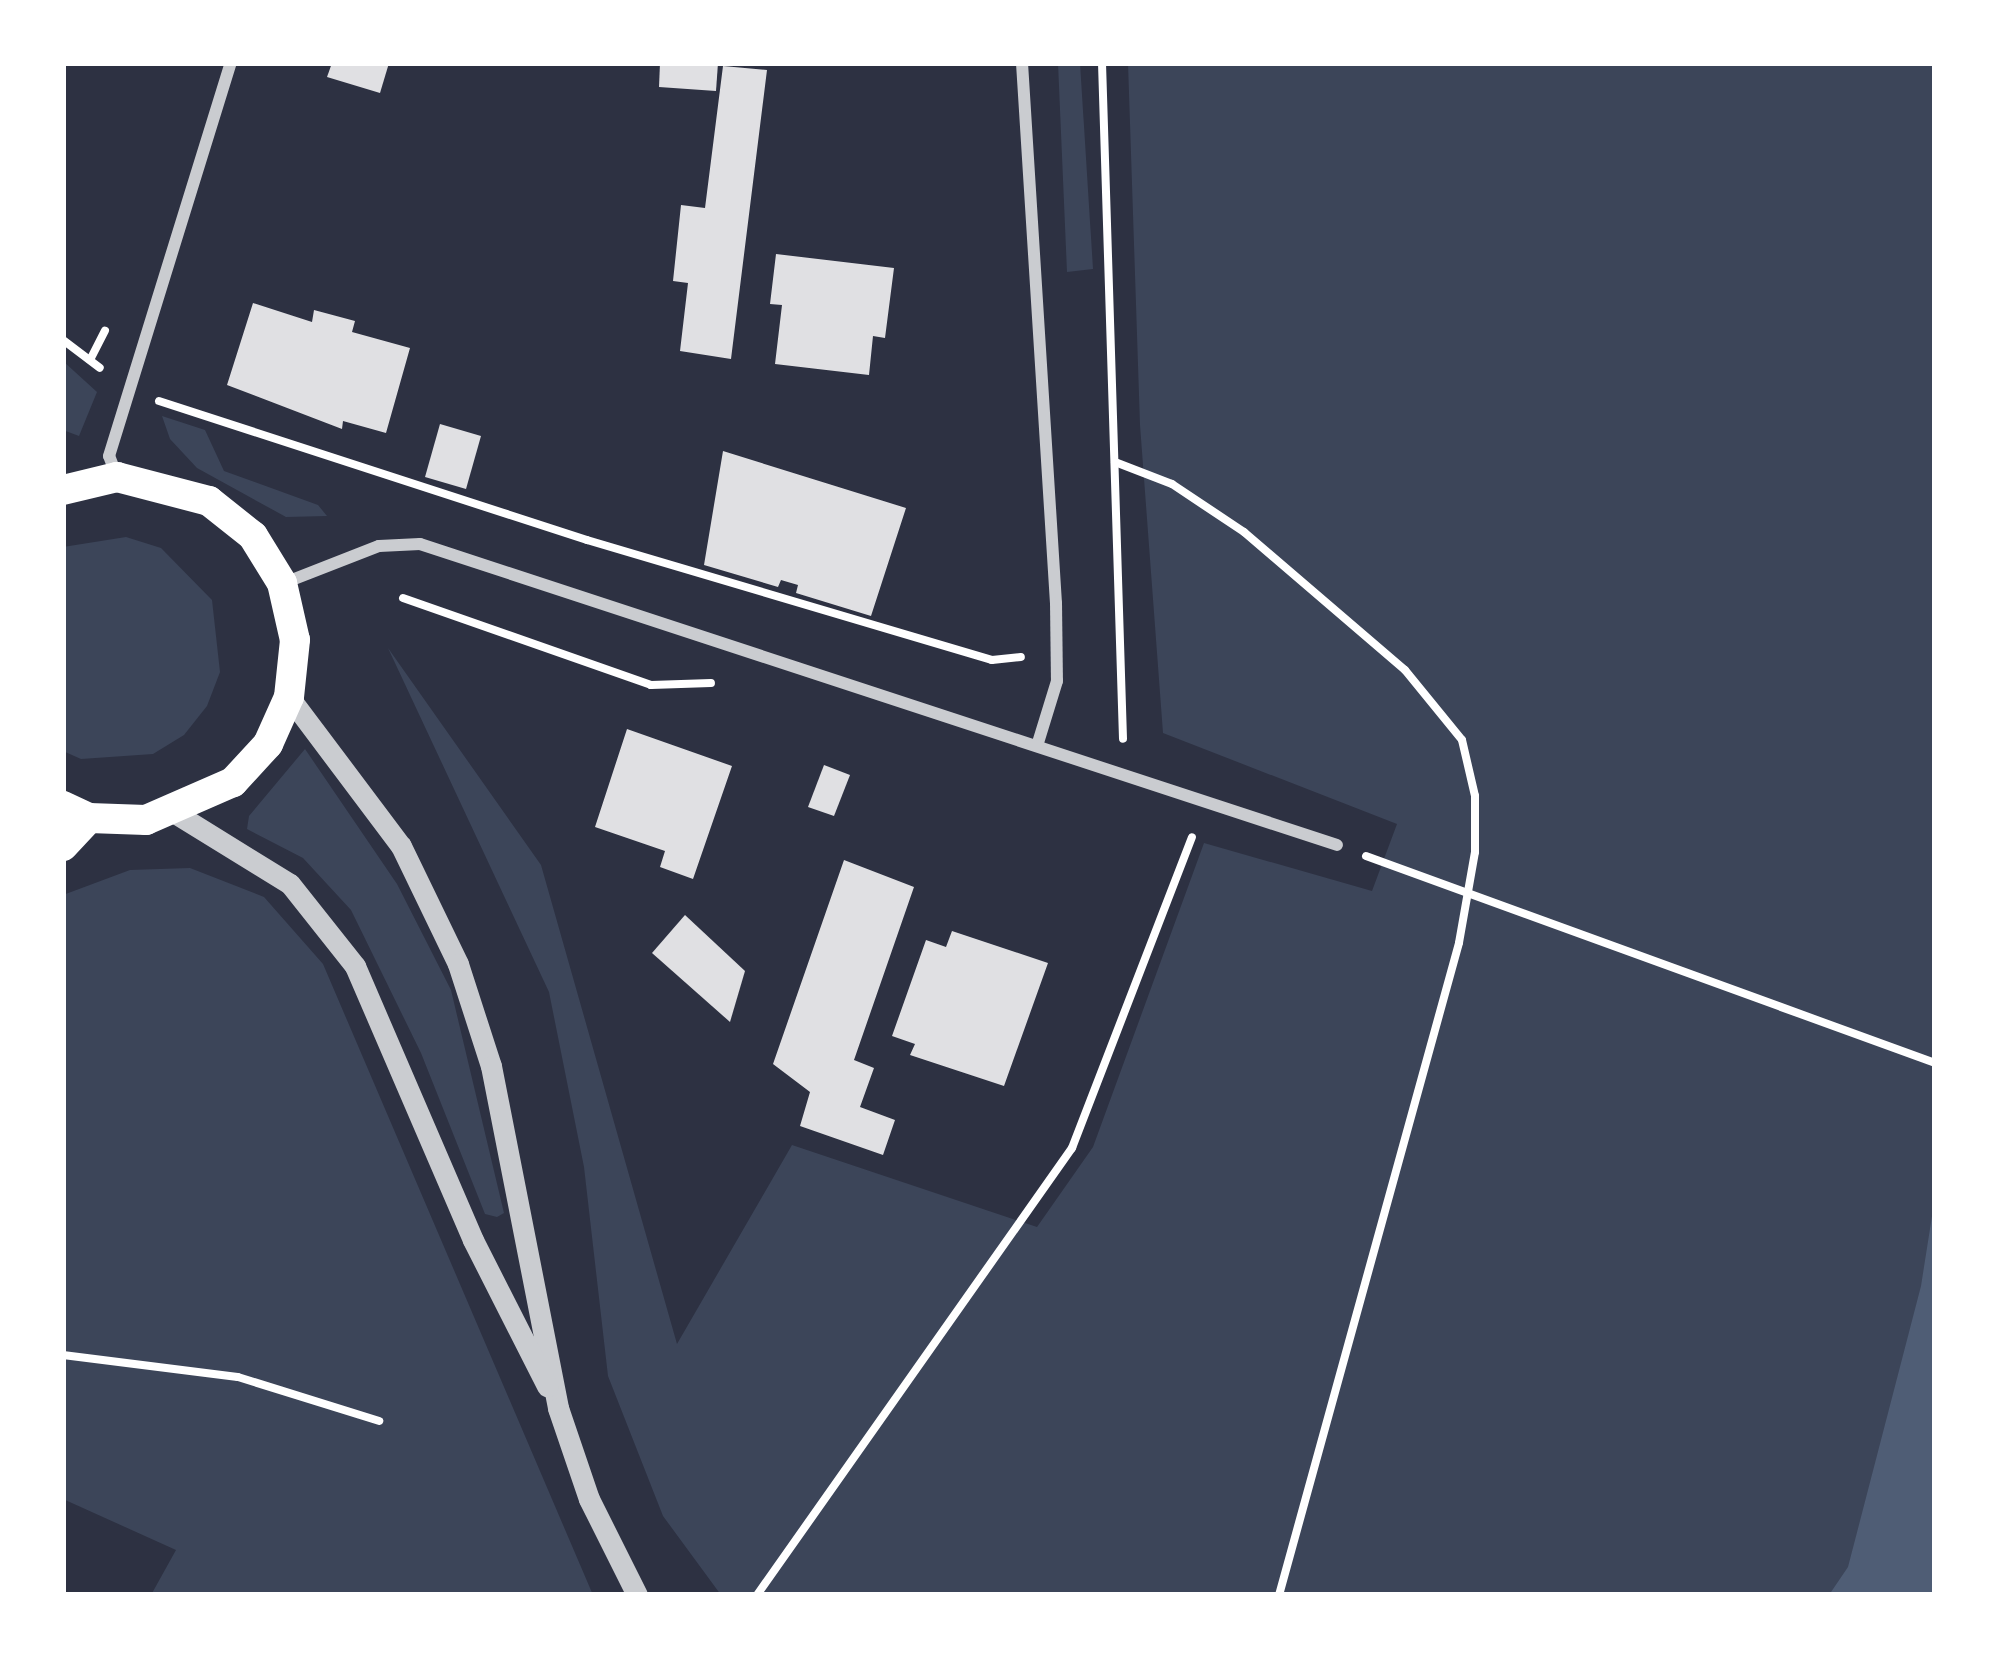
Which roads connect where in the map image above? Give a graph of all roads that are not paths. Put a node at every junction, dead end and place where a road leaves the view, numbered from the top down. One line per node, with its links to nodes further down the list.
1 (231, 63): 3 (street)
2 (1022, 63): 7 (street)
3 (117, 478): 4 (main road); 5 (main road)
4 (67, 483)
5 (283, 583): 6 (main road); 7 (street)
6 (289, 697): 9 (main road); 12 (street)
7 (1037, 746): 10 (street)
8 (76, 812): 9 (main road); 11 (main road)
9 (176, 813): 12 (street)
10 (1336, 845)
11 (63, 847)
12 (558, 1408): 13 (street)
13 (637, 1595)

